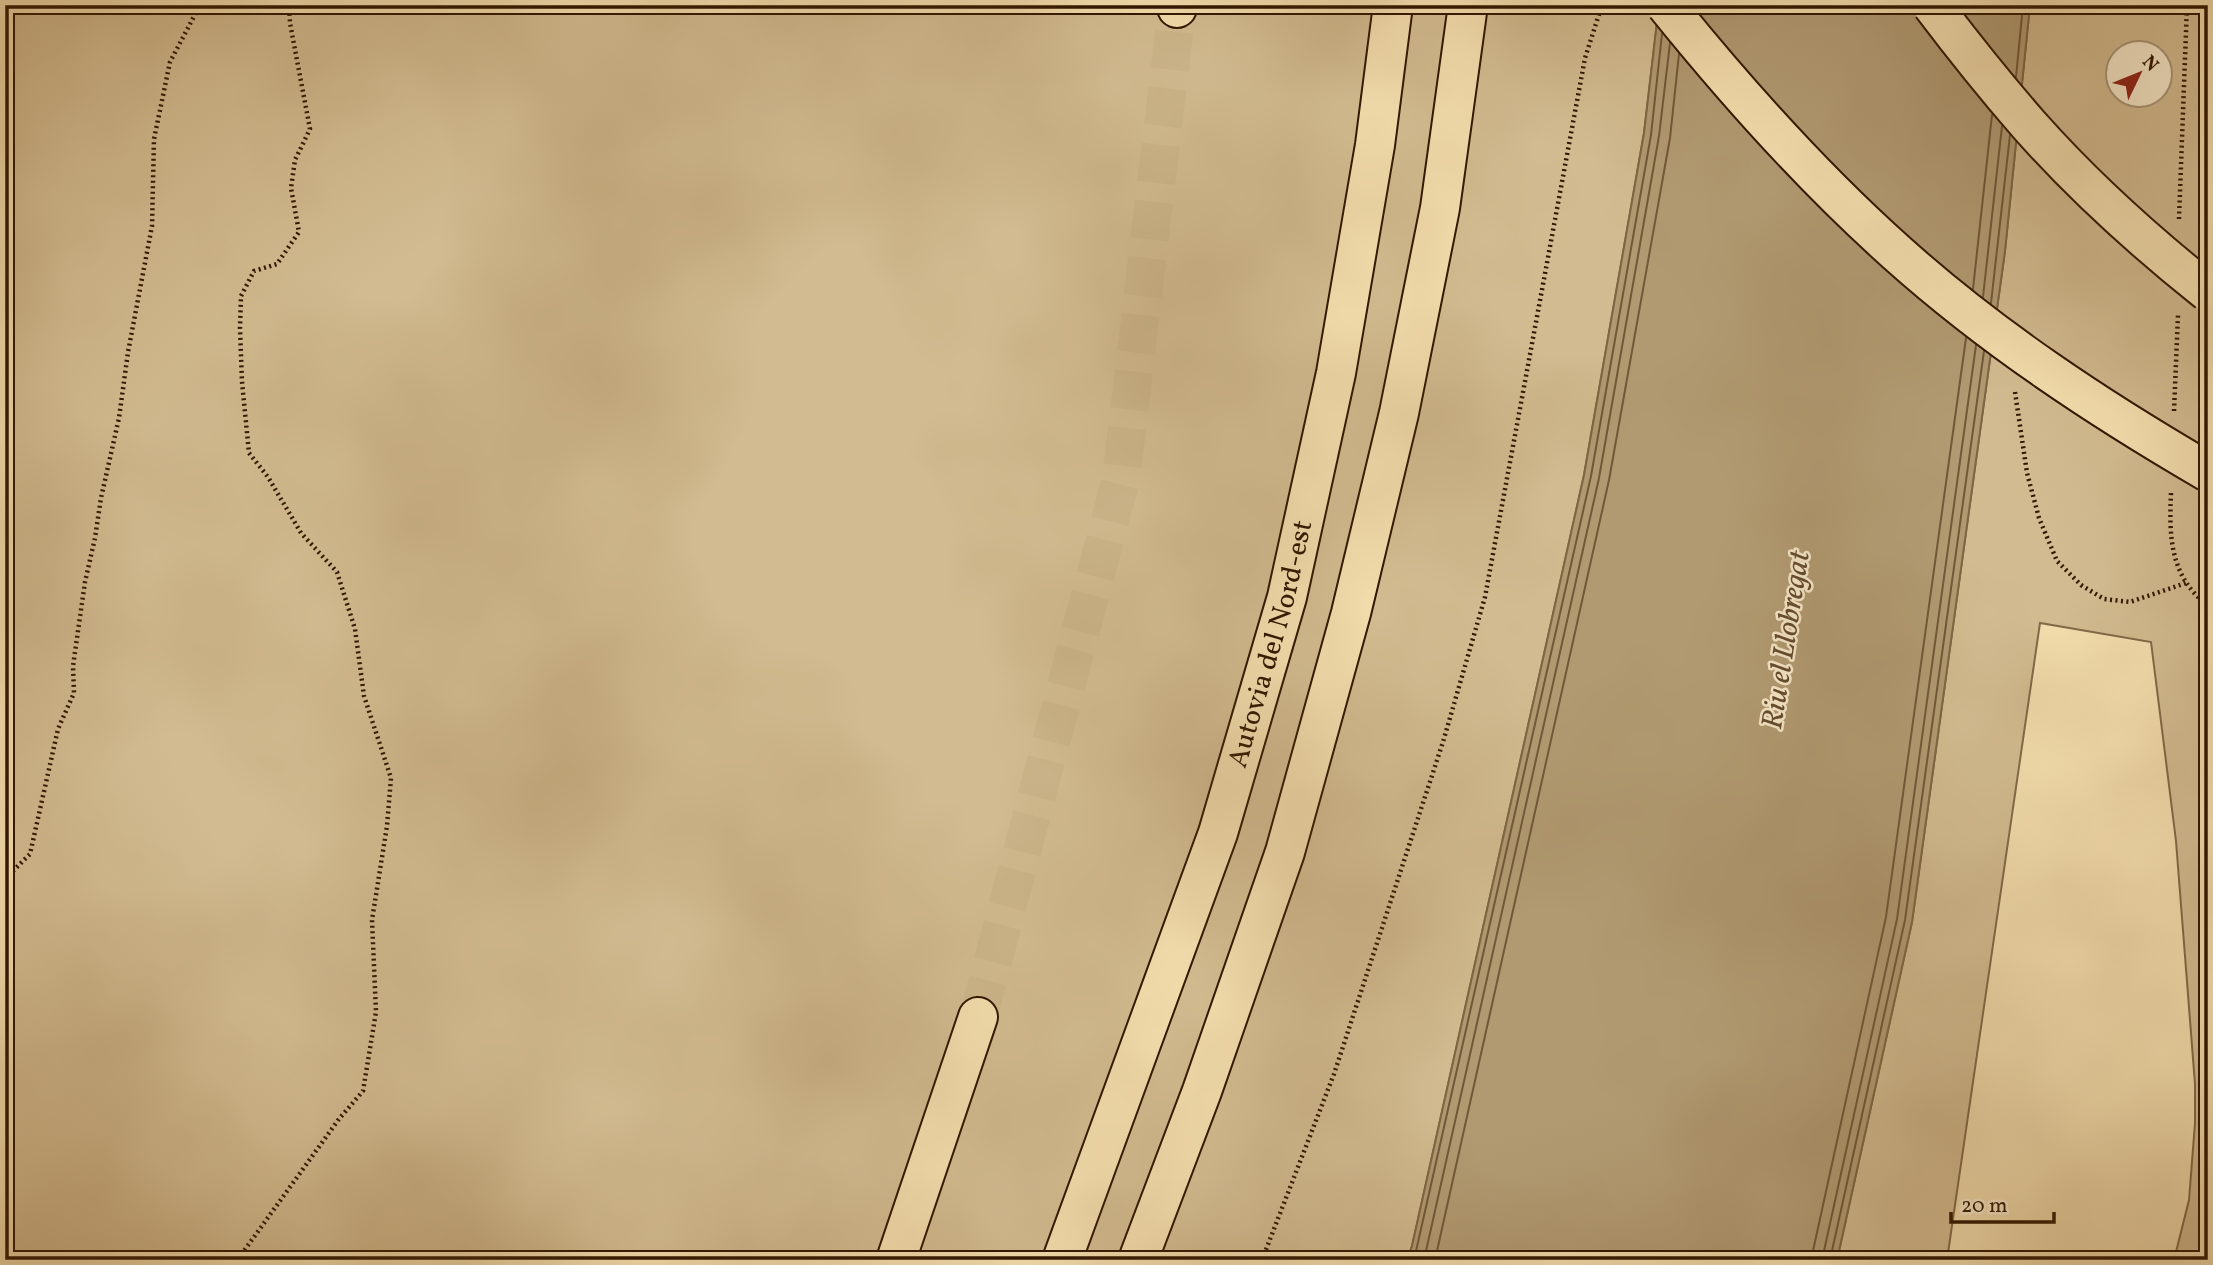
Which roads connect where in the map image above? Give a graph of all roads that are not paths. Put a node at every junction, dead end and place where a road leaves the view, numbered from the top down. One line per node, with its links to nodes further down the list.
1 (1392, 5): 9 (main road, Autovia del Nord-est)
2 (1468, 5): 10 (main road)
3 (1666, 5): 6 (main road, bridge)
4 (1931, 5): 5 (main road, bridge)
5 (2208, 292)
6 (2208, 472)
7 (978, 1017): 8 (main road)
8 (896, 1260)
9 (1062, 1260)
10 (1138, 1260)

